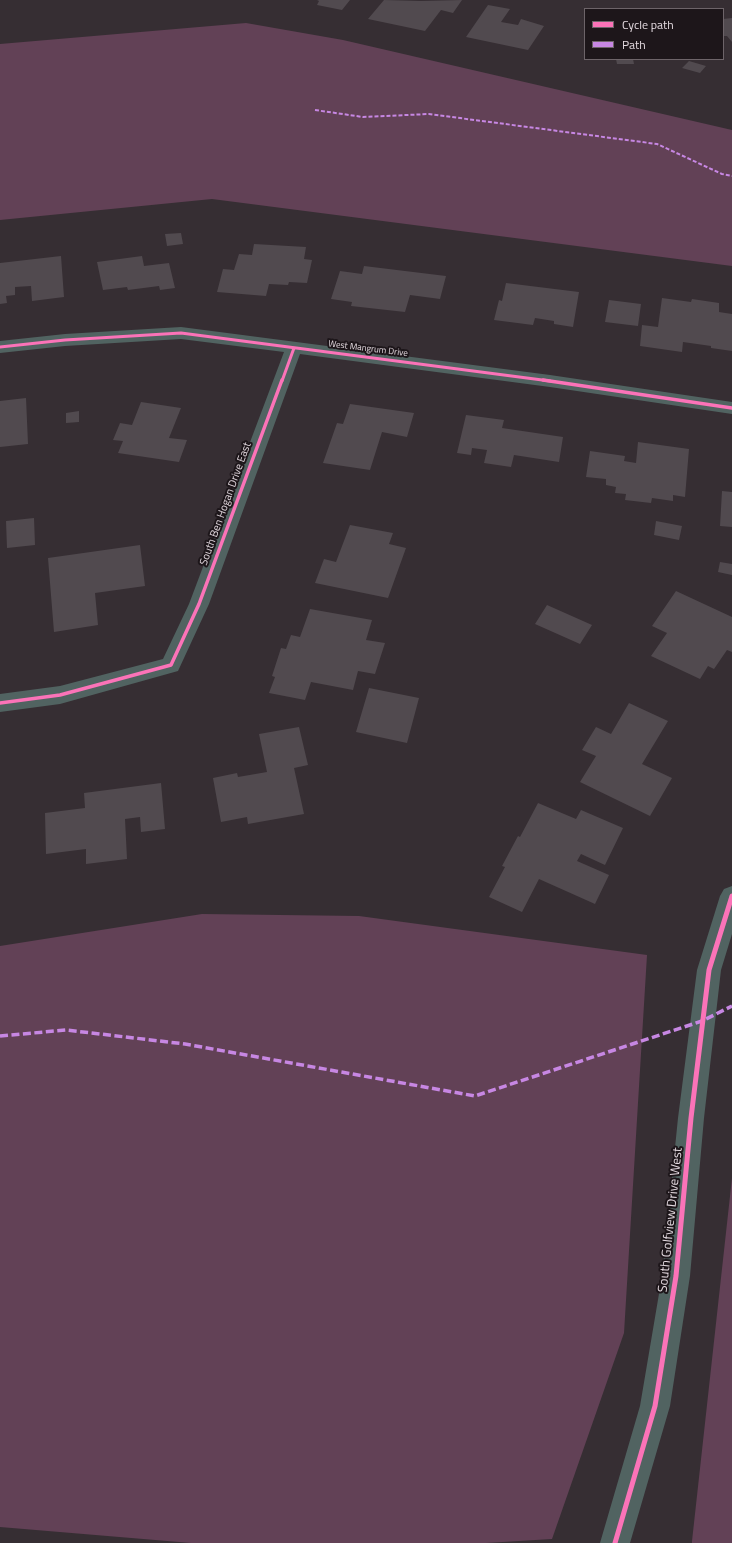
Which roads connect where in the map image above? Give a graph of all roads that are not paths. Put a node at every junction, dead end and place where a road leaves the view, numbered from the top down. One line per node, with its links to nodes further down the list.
1 (0, 348): 2 (street, West Mangrum Drive)
2 (294, 348): 3 (street, West Mangrum Drive); 4 (street, South Ben Hogan Drive East)
3 (732, 408)
4 (0, 703)
5 (732, 896): 6 (street, South Golfview Drive West)
6 (615, 1543)

